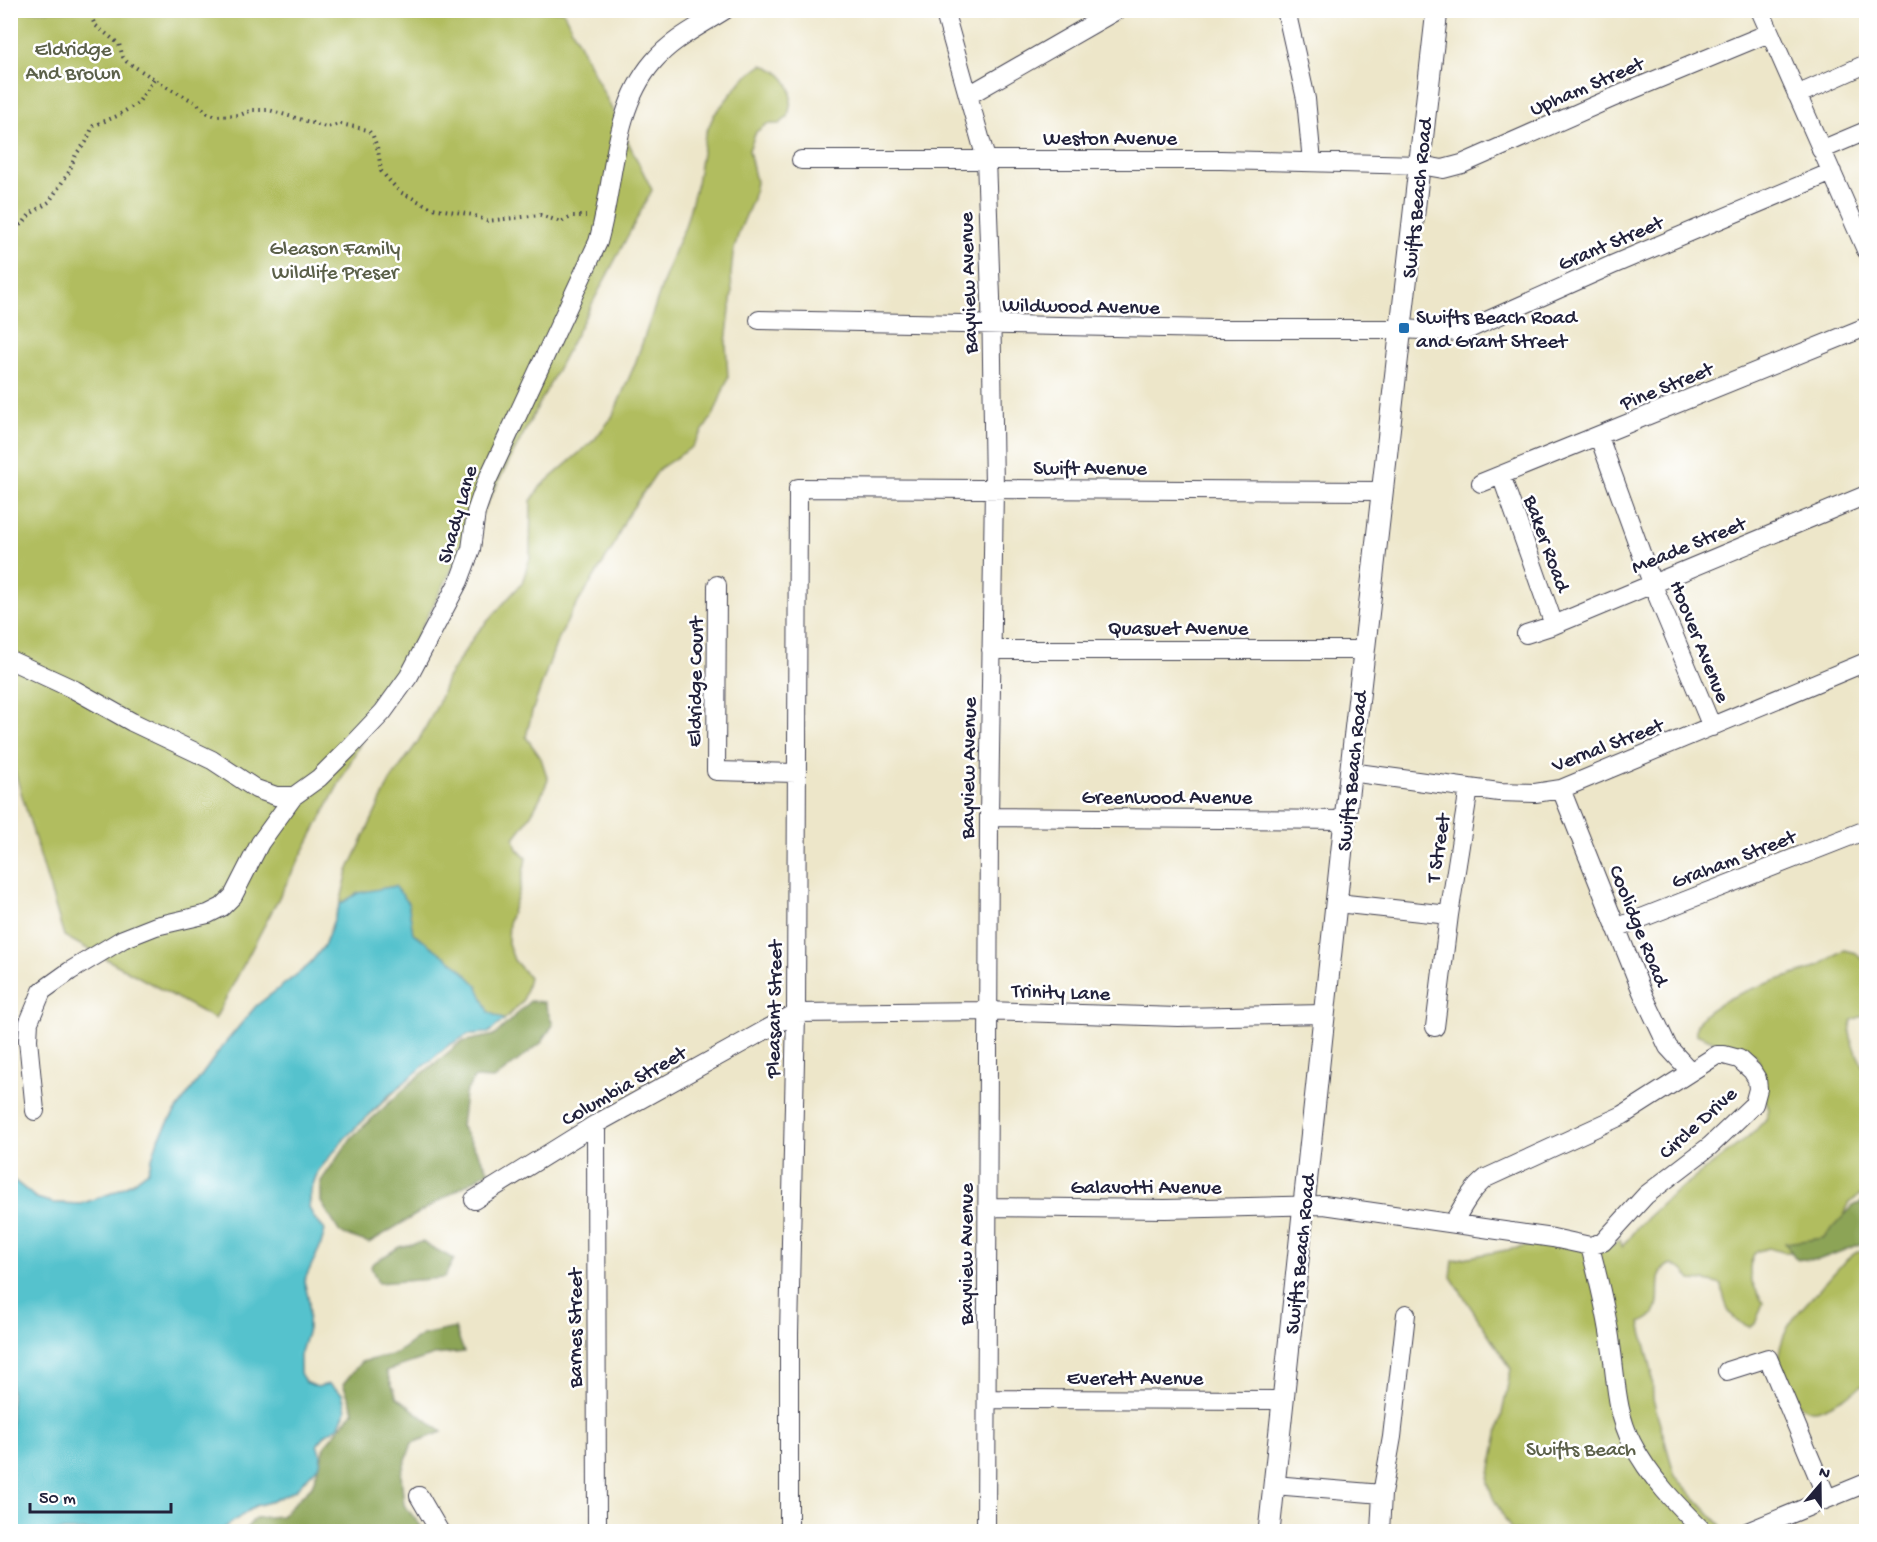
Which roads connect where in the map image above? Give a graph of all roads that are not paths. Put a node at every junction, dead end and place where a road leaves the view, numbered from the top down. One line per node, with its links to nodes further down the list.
1 (725, 10): 43 (street, Shady Lane)
2 (944, 10): 9 (street, Bayview Avenue)
3 (1117, 10): 9 (street)
4 (1286, 10): 15 (street)
5 (1437, 10): 16 (street, Swifts Beach Road)
6 (1760, 10): 7 (street)
7 (1769, 33): 10 (street); 16 (street, Upham Street)
8 (1866, 64): 10 (street)
9 (969, 94): 13 (street, Bayview Avenue)
10 (1797, 95): 12 (street)
11 (1866, 131): 12 (street)
12 (1821, 150): 17 (street)
13 (986, 159): 14 (street, Weston Avenue); 15 (street, Weston Avenue); 20 (street, Bayview Avenue)
14 (801, 160)
15 (1312, 162): 16 (street, Weston Avenue)
16 (1420, 165): 22 (street, Swifts Beach Road)
17 (1832, 172): 18 (street); 22 (street, Grant Street)
18 (1865, 242)
19 (759, 320): 20 (street, Wildwood Avenue)
20 (992, 326): 22 (street, Wildwood Avenue); 27 (street, Bayview Avenue)
21 (1866, 327): 23 (street, Pine Street)
22 (1401, 329): 28 (street, Swifts Beach Road)
23 (1599, 437): 24 (street, Pine Street); 30 (street, Hoover Avenue)
24 (1501, 476): 25 (street, Pine Street); 32 (street, Baker Road)
25 (1481, 483)
26 (798, 488): 27 (street, Swift Avenue); 39 (street, Pleasant Street)
27 (994, 488): 28 (street, Swift Avenue); 34 (street, Bayview Avenue)
28 (1383, 491): 35 (street, Swifts Beach Road)
29 (1866, 495): 30 (street, Meade Street)
30 (1652, 583): 32 (street, Meade Street); 38 (street, Hoover Avenue)
31 (717, 585): 39 (street, Eldridge Court)
32 (1554, 625): 33 (street, Meade Street)
33 (1526, 634)
34 (991, 650): 35 (street, Quasuet Avenue); 44 (street, Bayview Avenue)
35 (1365, 650): 40 (street, Swifts Beach Road)
36 (10, 660): 43 (street)
37 (1866, 662): 38 (street, Vernal Street)
38 (1712, 727): 42 (street, Vernal Street)
39 (796, 772): 51 (street, Pleasant Street)
40 (1350, 772): 41 (street, Vernal Street); 45 (street, Swifts Beach Road)
41 (1469, 788): 42 (street, Vernal Street); 48 (street, T Street)
42 (1561, 789): 49 (street, Coolidge Road)
43 (294, 796): 55 (street, Shady Lane)
44 (989, 817): 45 (street, Greenwood Avenue); 50 (street, Bayview Avenue)
45 (1345, 820): 47 (street, Swifts Beach Road)
46 (1866, 830): 49 (street, Graham Street)
47 (1337, 903): 48 (street, T Street); 52 (street, Swifts Beach Road)
48 (1449, 915): 53 (street, T Street)
49 (1616, 928): 54 (street, Coolidge Road)
50 (988, 1011): 51 (street, Trinity Lane); 52 (street, Trinity Lane); 59 (street, Bayview Avenue)
51 (796, 1013): 56 (street, Columbia Street); 73 (street, Pleasant Street)
52 (1324, 1014): 58 (street, Swifts Beach Road)
53 (1435, 1027)
54 (1690, 1071): 60 (street, Circle Drive); 61 (street, Circle Drive)
55 (35, 1112)
56 (596, 1124): 57 (street, Columbia Street); 72 (street, Barnes Street)
57 (474, 1200)
58 (1304, 1206): 59 (street, Galavotti Avenue); 60 (street); 65 (street, Swifts Beach Road)
59 (988, 1207): 64 (street, Bayview Avenue)
60 (1453, 1223): 61 (street)
61 (1590, 1246): 77 (street)
62 (1406, 1314): 68 (street)
63 (1727, 1371): 70 (street)
64 (987, 1399): 65 (street, Everett Avenue); 74 (street, Bayview Avenue)
65 (1283, 1400): 67 (street, Swifts Beach Road)
66 (1866, 1483): 70 (street)
67 (1274, 1485): 68 (street); 75 (street, Swifts Beach Road)
68 (1382, 1494): 76 (street)
69 (419, 1496): 71 (street)
70 (1827, 1498): 78 (street)
71 (440, 1532)
72 (597, 1532)
73 (789, 1532)
74 (986, 1532)
75 (1269, 1532)
76 (1380, 1532)
77 (1704, 1532)
78 (1747, 1532)

